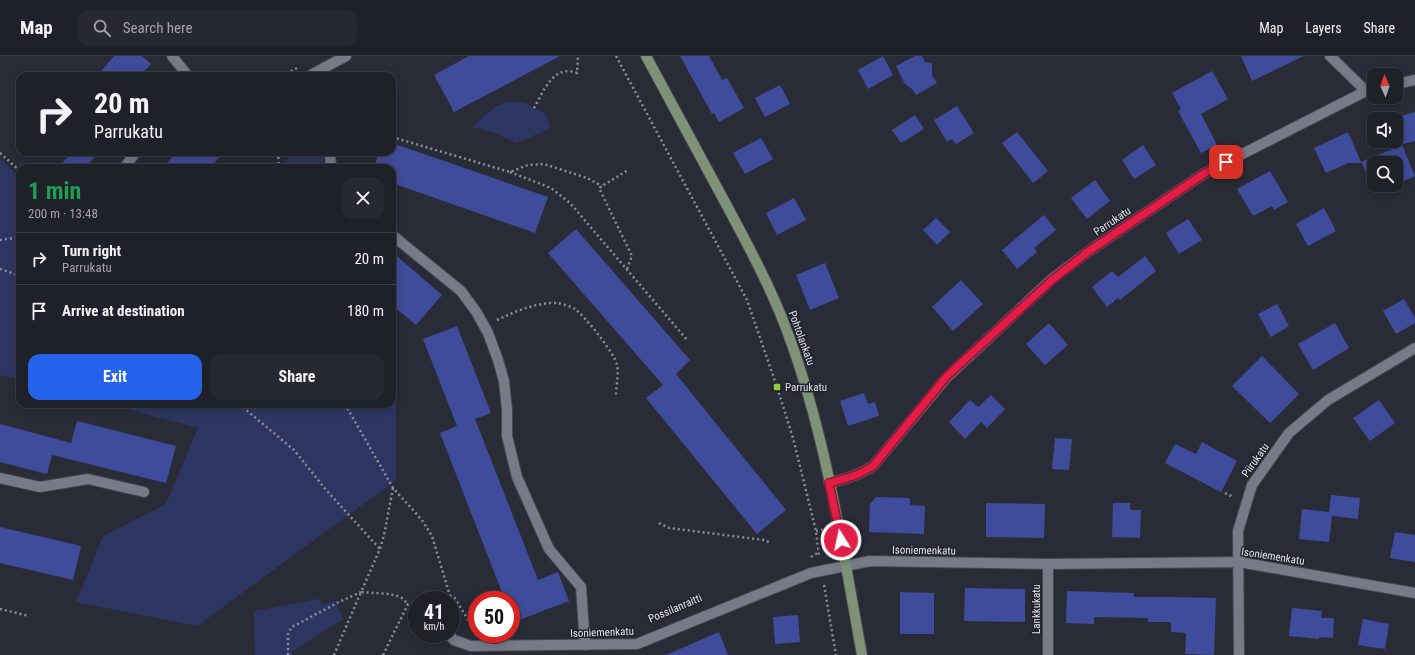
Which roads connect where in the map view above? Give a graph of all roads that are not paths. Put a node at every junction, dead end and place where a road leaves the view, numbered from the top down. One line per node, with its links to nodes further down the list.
1 (172, 56): 5 (street)
2 (346, 56): 6 (street)
3 (646, 56): 14 (main road, Pohtolankatu)
4 (1330, 56): 9 (street)
5 (185, 72)
6 (316, 72)
7 (1415, 80): 8 (street)
8 (1403, 83)
9 (1367, 87)
10 (1367, 92): 14 (street, Parrukatu)
11 (396, 238): 21 (street)
12 (1415, 348): 16 (street, Piirukatu)
13 (0, 478): 15 (street)
14 (829, 483): 18 (main road, Pohtolankatu)
15 (144, 492)
16 (1240, 562): 17 (street, Isoniemenkatu); 19 (street, Isoniemenkatu); 24 (street, Piirukatu)
17 (1048, 564): 18 (street, Isoniemenkatu); 23 (street, Lankkukatu)
18 (846, 566): 21 (street, Isoniemenkatu); 22 (main road, Pohtolankatu)
19 (1415, 593)
20 (460, 642): 21 (street, Isoniemenkatu)
21 (585, 645)
22 (862, 655)
23 (1048, 655)
24 (1239, 655)

